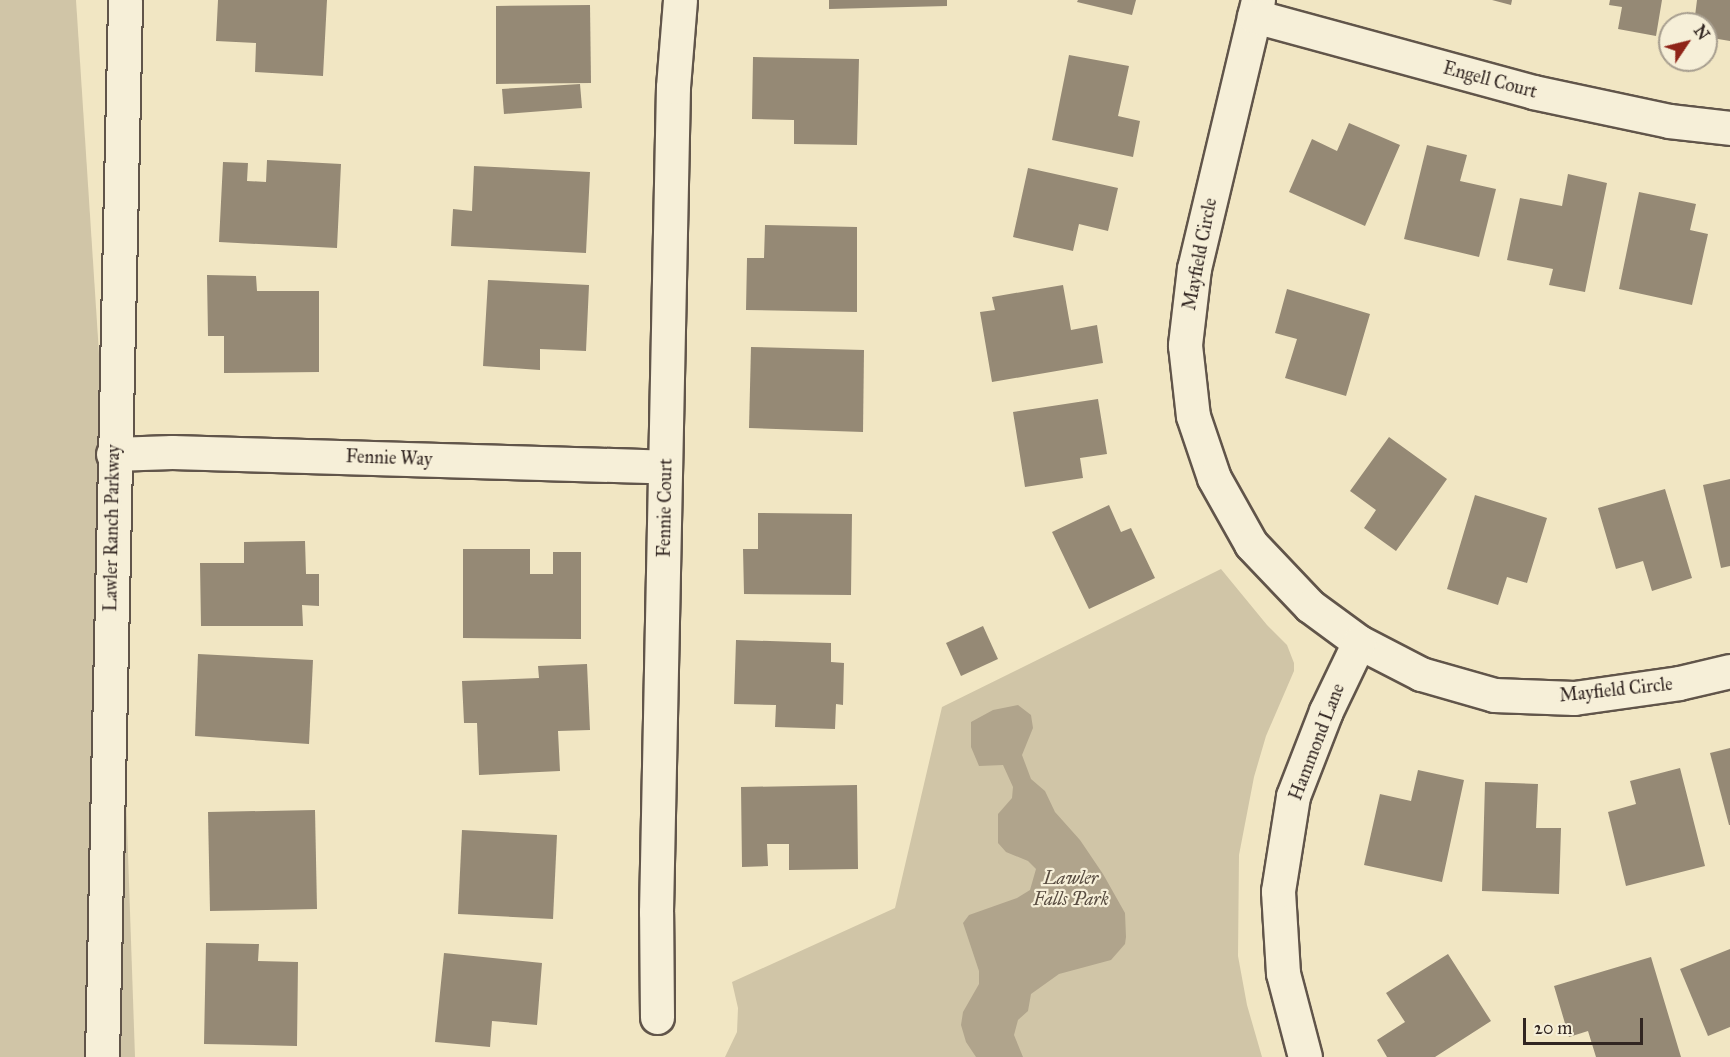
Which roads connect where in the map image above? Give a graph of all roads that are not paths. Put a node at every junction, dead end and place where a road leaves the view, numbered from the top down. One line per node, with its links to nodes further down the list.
1 (125, 0): 5 (street, Lawler Ranch Parkway)
2 (680, 0): 6 (street, Fennie Court)
3 (1256, 8): 4 (street, Engell Court); 7 (street, Mayfield Circle)
4 (1730, 128)
5 (113, 454): 6 (street, Fennie Way); 10 (street, Lawler Ranch Parkway)
6 (665, 467): 9 (street, Fennie Court)
7 (1359, 642): 8 (street, Mayfield Circle); 11 (street, Hammond Lane)
8 (1730, 671)
9 (657, 1017)
10 (102, 1057)
11 (1305, 1057)

